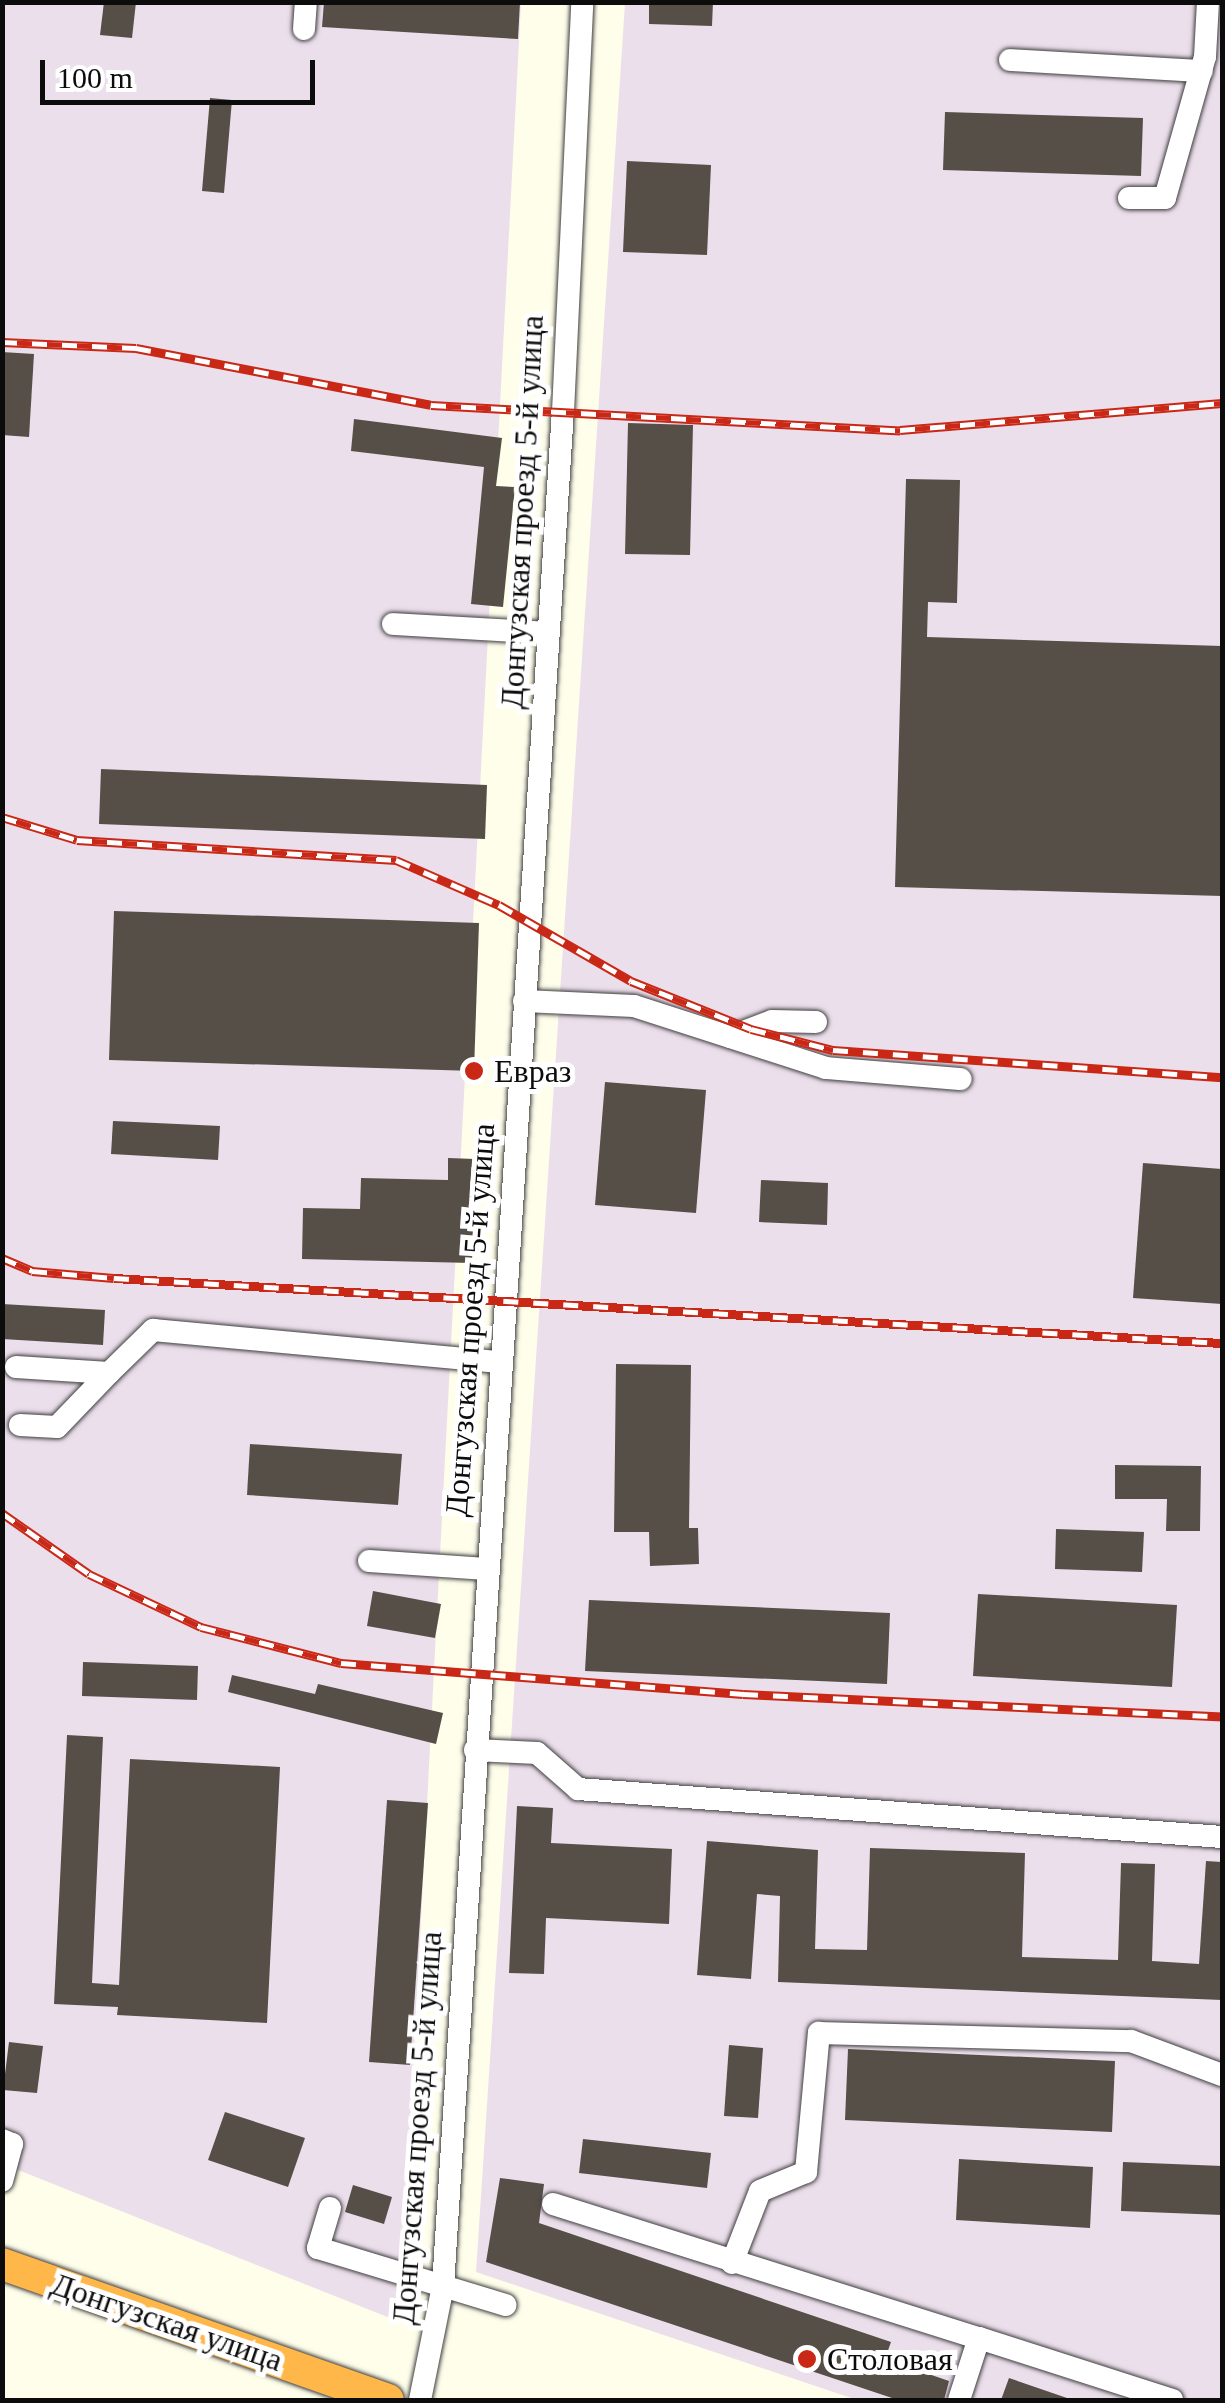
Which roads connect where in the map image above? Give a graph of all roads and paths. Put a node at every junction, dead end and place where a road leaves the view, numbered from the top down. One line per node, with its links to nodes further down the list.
1 (306, 2): 4 (street)
2 (582, 2): 9 (street, Донгузская проезд 5-й улица)
3 (1208, 2): 6 (street)
4 (304, 29)
5 (1010, 60): 6 (street)
6 (1202, 71): 7 (street)
7 (1129, 198)
8 (392, 624): 9 (street)
9 (548, 634): 10 (street, Донгузская проезд 5-й улица)
10 (524, 1001): 12 (street); 14 (street, Донгузская проезд 5-й улица)
11 (816, 1022): 12 (street)
12 (730, 1037): 13 (street)
13 (961, 1079)
14 (500, 1362): 16 (street); 19 (street, Донгузская проезд 5-й улица)
15 (16, 1367): 16 (street)
16 (109, 1373): 17 (street)
17 (20, 1424)
18 (369, 1561): 19 (street)
19 (486, 1568): 20 (street, Донгузская проезд 5-й улица)
20 (475, 1750): 21 (street); 29 (street, Донгузская проезд 5-й улица)
21 (1222, 1837)
22 (1222, 2074): 27 (street)
23 (2, 2140): 24 (street)
24 (2, 2181)
25 (553, 2204): 27 (street)
26 (330, 2208): 29 (street)
27 (732, 2263): 31 (street)
28 (2, 2264): 32 (highway, Донгузская улица)
29 (443, 2286): 30 (street); 33 (street, Донгузская проезд 5-й улица)
30 (506, 2305)
31 (979, 2338): 34 (street); 35 (street)
32 (388, 2400)
33 (420, 2400)
34 (958, 2400)
35 (1172, 2400)

